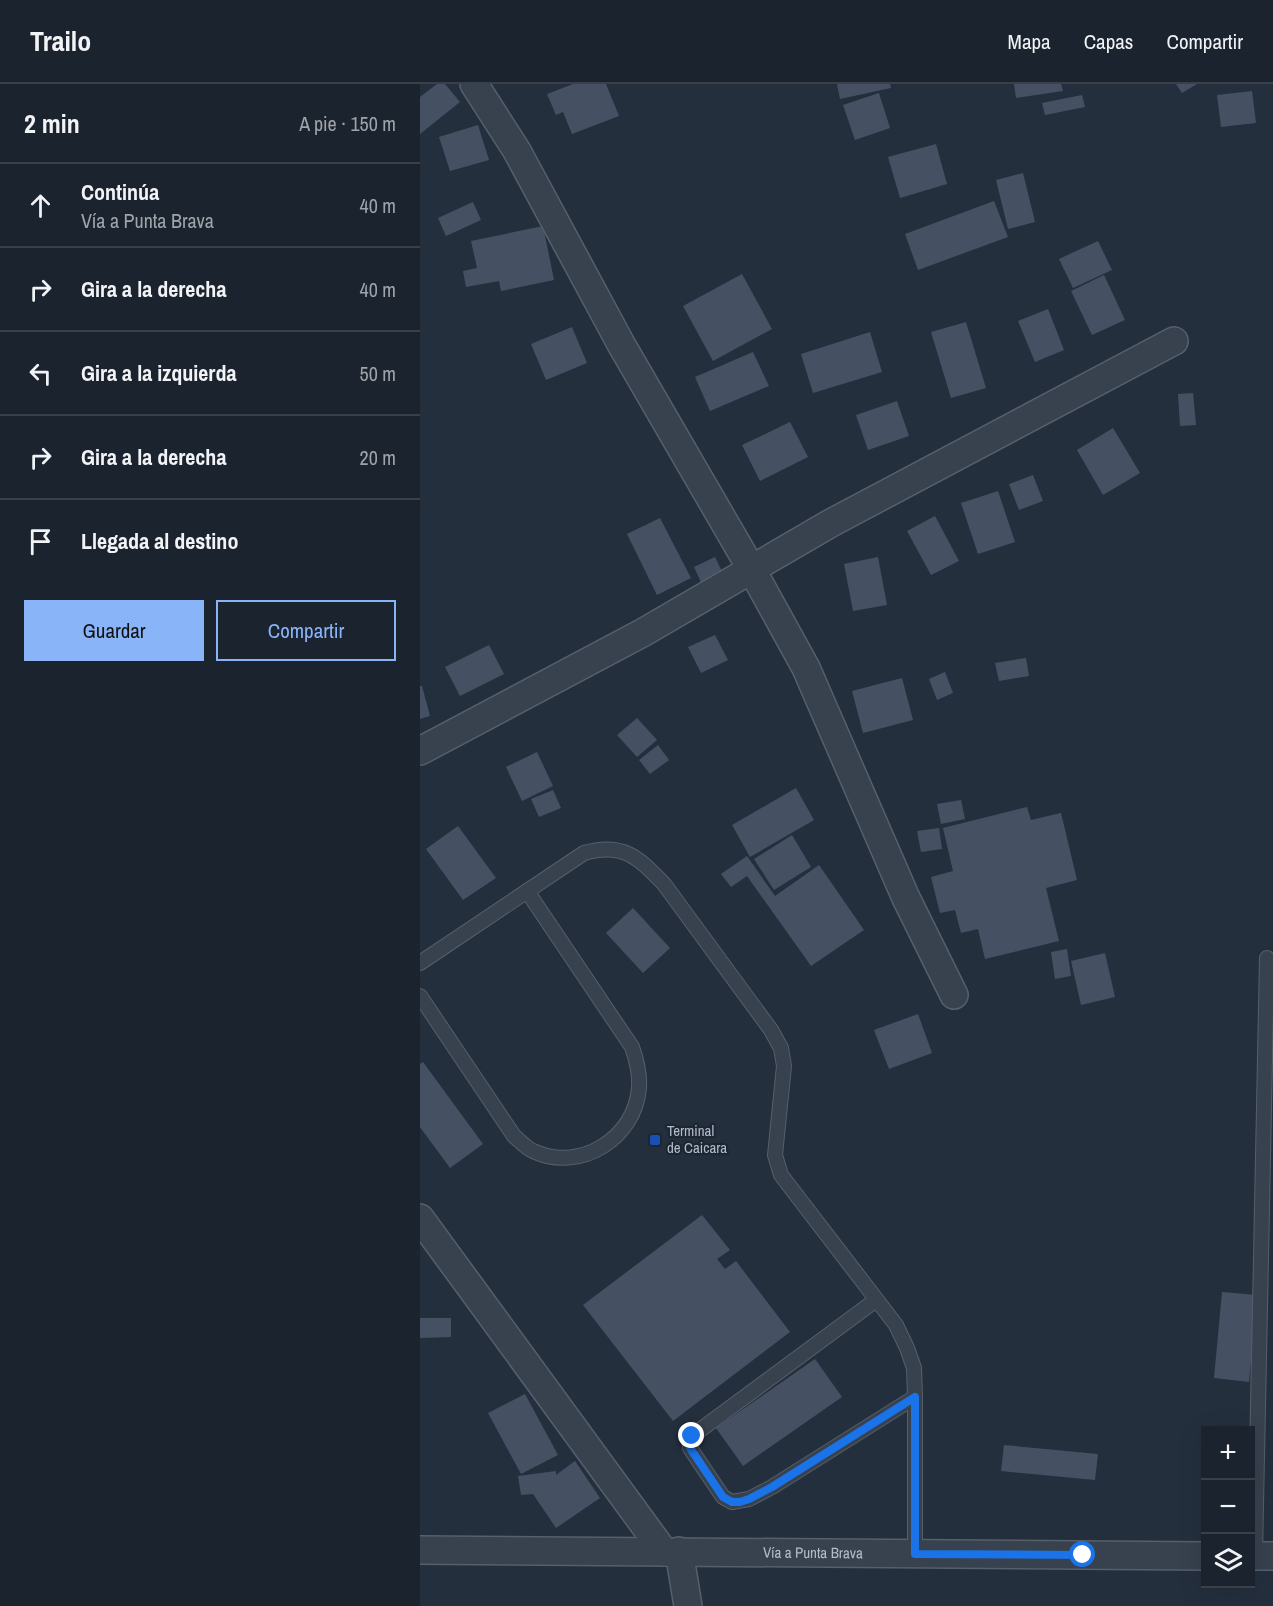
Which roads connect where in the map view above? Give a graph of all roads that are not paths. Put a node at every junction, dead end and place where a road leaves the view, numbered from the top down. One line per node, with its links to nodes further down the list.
1 (474, 84): 3 (street)
2 (1174, 341): 3 (street)
3 (752, 570): 4 (street); 8 (street)
4 (420, 751)
5 (527, 891): 7 (lane); 9 (lane); 12 (lane)
6 (1267, 958): 11 (lane)
7 (420, 963)
8 (954, 995)
9 (420, 996)
10 (420, 1218): 15 (street)
11 (1267, 1223): 18 (lane)
12 (876, 1300): 13 (lane); 13 (lane)
13 (915, 1397): 16 (lane)
14 (420, 1550): 15 (street, Vía a Punta Brava)
15 (671, 1551): 16 (street, Vía a Punta Brava); 19 (street)
16 (915, 1554): 17 (street, Vía a Punta Brava)
17 (1201, 1556)
18 (1260, 1556)
19 (687, 1606)

